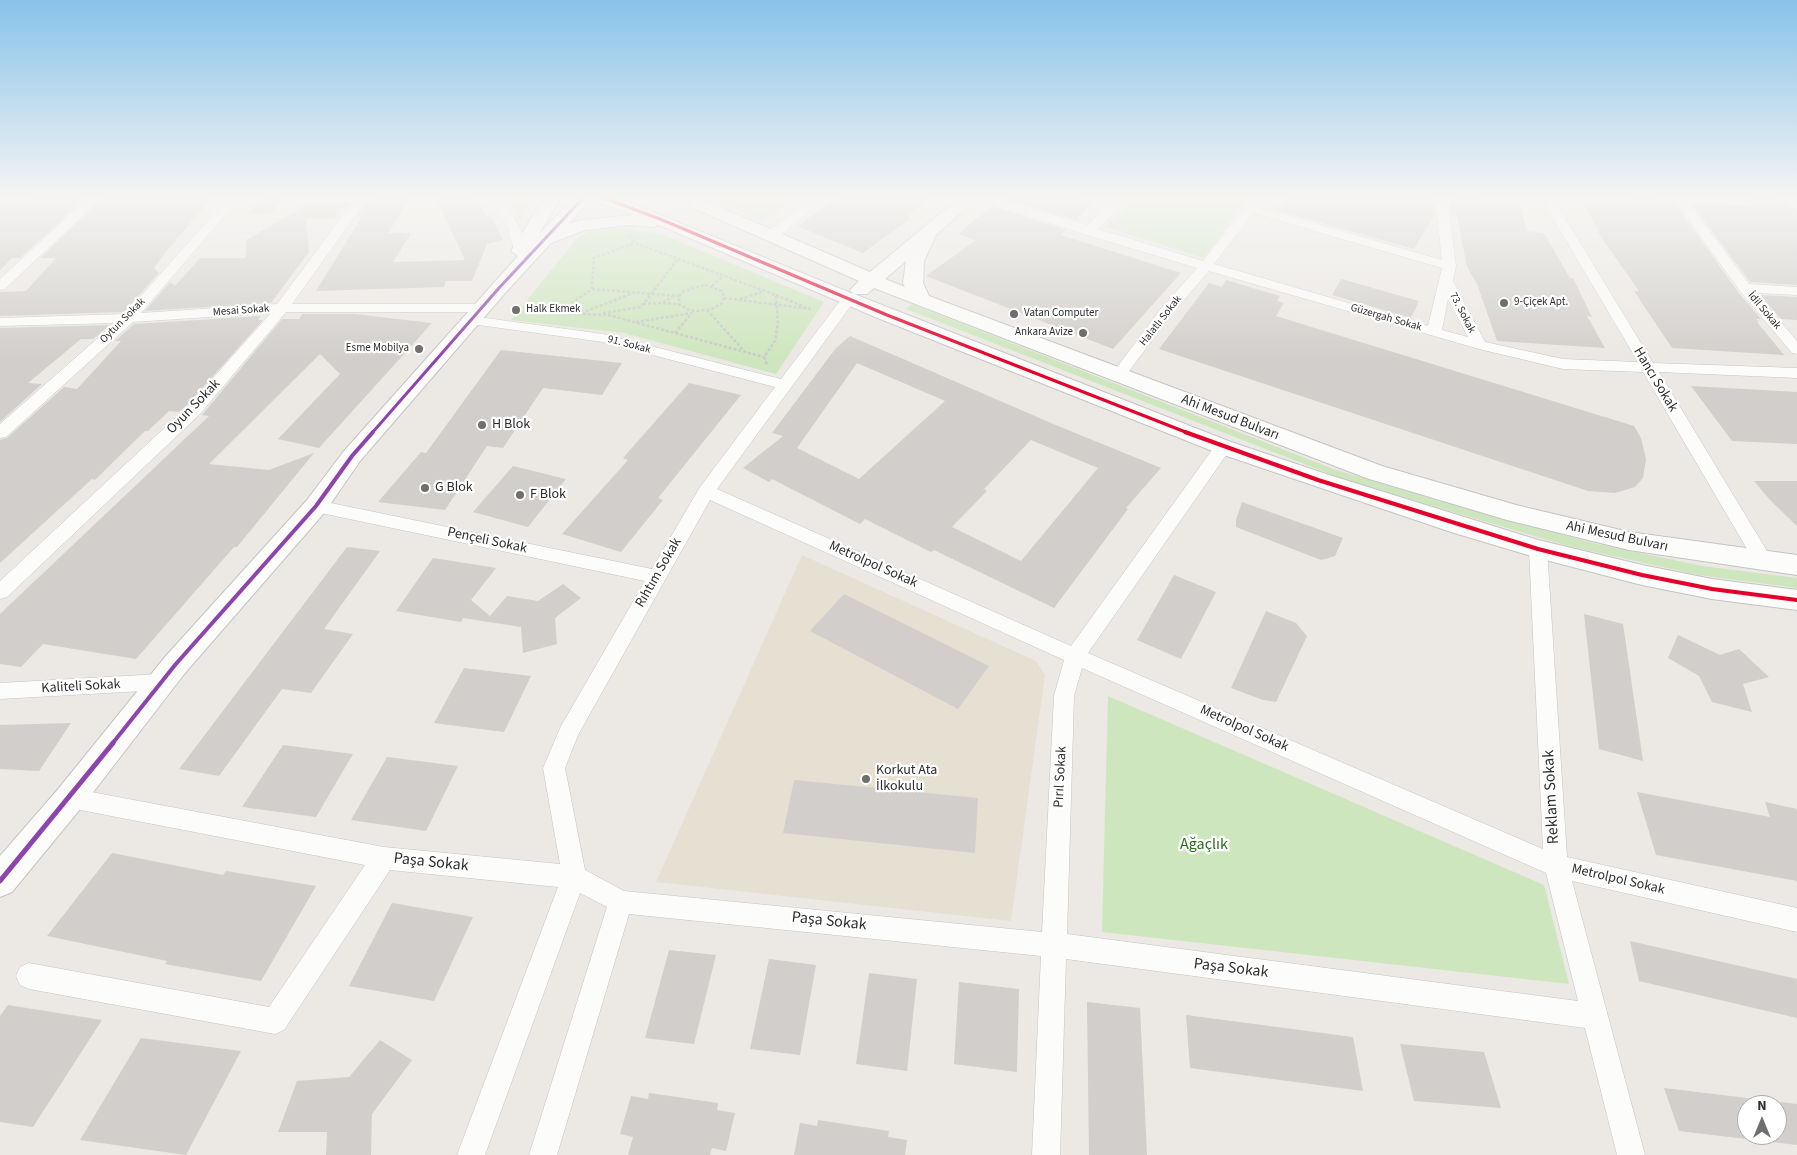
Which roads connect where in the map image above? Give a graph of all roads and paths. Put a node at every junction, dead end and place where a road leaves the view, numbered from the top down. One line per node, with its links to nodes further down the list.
1 (37, 252): 26 (street)
2 (187, 252): 54 (street, Oytun Sokak)
3 (322, 252): 46 (street, Oyun Sokak)
4 (519, 252): 28 (main road)
5 (527, 252): 28 (main road)
6 (611, 252): 30 (path)
7 (659, 252): 19 (path)
8 (737, 252): 40 (main road, Ahi Mesud Bulvarı)
9 (808, 252): 20 (main road, Ahi Mesud Bulvarı)
10 (887, 252): 20 (main road)
11 (905, 252): 24 (main road)
12 (919, 252): 41 (main road)
13 (1159, 252): 21 (street, Güzergah Sokak)
14 (1217, 252): 21 (street, Halatlı Sokak)
15 (1405, 252): 22 (street)
16 (1447, 252): 22 (street, 73. Sokak)
17 (1579, 252): 63 (street, Hancı Sokak)
18 (1719, 252): 29 (street, İdil Sokak)
19 (678, 259): 23 (path); 34 (path)
20 (827, 260): 24 (main road, Ahi Mesud Bulvarı)
21 (1206, 266): 57 (street, Güzergah Sokak); 65 (street, Halatlı Sokak)
22 (1449, 266): 25 (street, 73. Sokak)
23 (723, 276): 27 (path); 31 (path)
24 (872, 280): 40 (main road); 41 (main road, Ahi Mesud Bulvarı)
25 (1446, 281): 57 (street, 73. Sokak); 59 (street, 73. Sokak)
26 (0, 286)
27 (712, 286): 37 (path); 38 (path)
28 (499, 288): 51 (main road)
29 (1745, 288): 32 (street); 60 (street, İdil Sokak)
30 (592, 289): 33 (path); 52 (path)
31 (765, 291): 35 (path); 39 (path)
32 (1797, 291)
33 (634, 293): 34 (path); 52 (path)
34 (651, 294): 36 (path); 43 (path)
35 (776, 295): 45 (path); 47 (path)
36 (674, 296): 37 (path); 42 (path)
37 (679, 296): 44 (path)
38 (724, 298): 39 (path); 48 (path)
39 (737, 300): 45 (path)
40 (848, 300): 66 (street, Rıhtım Sokak); 68 (main road, Ahi Mesud Bulvarı)
41 (922, 301): 65 (main road, Ahi Mesud Bulvarı)
42 (662, 303): 43 (path); 44 (path)
43 (643, 304): 53 (path)
44 (679, 304): 49 (path)
45 (777, 305): 47 (path); 62 (path)
46 (280, 308): 51 (street, Mesai Sokak); 54 (street, Mesai Sokak); 75 (street, Oyun Sokak)
47 (811, 309): 50 (path)
48 (707, 310): 49 (path); 61 (path)
49 (693, 312): 56 (path); 58 (path)
50 (818, 312)
51 (476, 314): 66 (street, 91. Sokak); 70 (main road)
52 (580, 314): 53 (path)
53 (595, 314): 56 (path)
54 (129, 318): 55 (street, Mesai Sokak); 67 (street, Oytun Sokak)
55 (0, 322)
56 (634, 322): 58 (path)
57 (1434, 332): 59 (street, Güzergah Sokak)
58 (675, 333): 61 (path)
59 (1479, 345): 63 (street, Güzergah Sokak)
60 (1797, 350)
61 (745, 352): 62 (path)
62 (764, 357): 66 (path)
63 (1646, 366): 64 (street, Güzergah Sokak); 72 (street, Hancı Sokak)
64 (1797, 373)
65 (1119, 375): 72 (main road, Ahi Mesud Bulvarı)
66 (779, 384): 69 (street, Rıhtım Sokak)
67 (0, 433)
68 (1223, 447): 71 (main road, Ahi Mesud Bulvarı); 77 (street, Pırıl Sokak)
69 (706, 491): 74 (street, Rıhtım Sokak); 77 (street, Metrolpol Sokak)
70 (316, 506): 74 (street, Pençeli Sokak); 78 (main road)
71 (1538, 549): 76 (main road, Ahi Mesud Bulvarı); 82 (street, Reklam Sokak)
72 (1764, 561): 73 (main road, Ahi Mesud Bulvarı)
73 (1797, 565)
74 (658, 577): 83 (street, Rıhtım Sokak)
75 (0, 592)
76 (1797, 600)
77 (1075, 656): 82 (street, Metrolpol Sokak); 87 (street, Pırıl Sokak)
78 (161, 682): 79 (street, Kaliteli Sokak); 80 (main road)
79 (0, 691)
80 (70, 798): 81 (street, Paşa Sokak); 84 (main road)
81 (384, 858): 83 (street, Paşa Sokak); 88 (street)
82 (1556, 866): 86 (street, Metrolpol Sokak); 89 (street, Reklam Sokak)
83 (574, 877): 85 (street, Paşa Sokak); 90 (street)
84 (0, 881)
85 (621, 902): 87 (street, Paşa Sokak); 91 (street)
86 (1797, 920)
87 (1053, 945): 89 (street, Paşa Sokak); 92 (street, Pırıl Sokak)
88 (29, 976)
89 (1595, 1016): 93 (street, Reklam Sokak)
90 (471, 1155)
91 (543, 1155)
92 (1046, 1155)
93 (1631, 1155)

